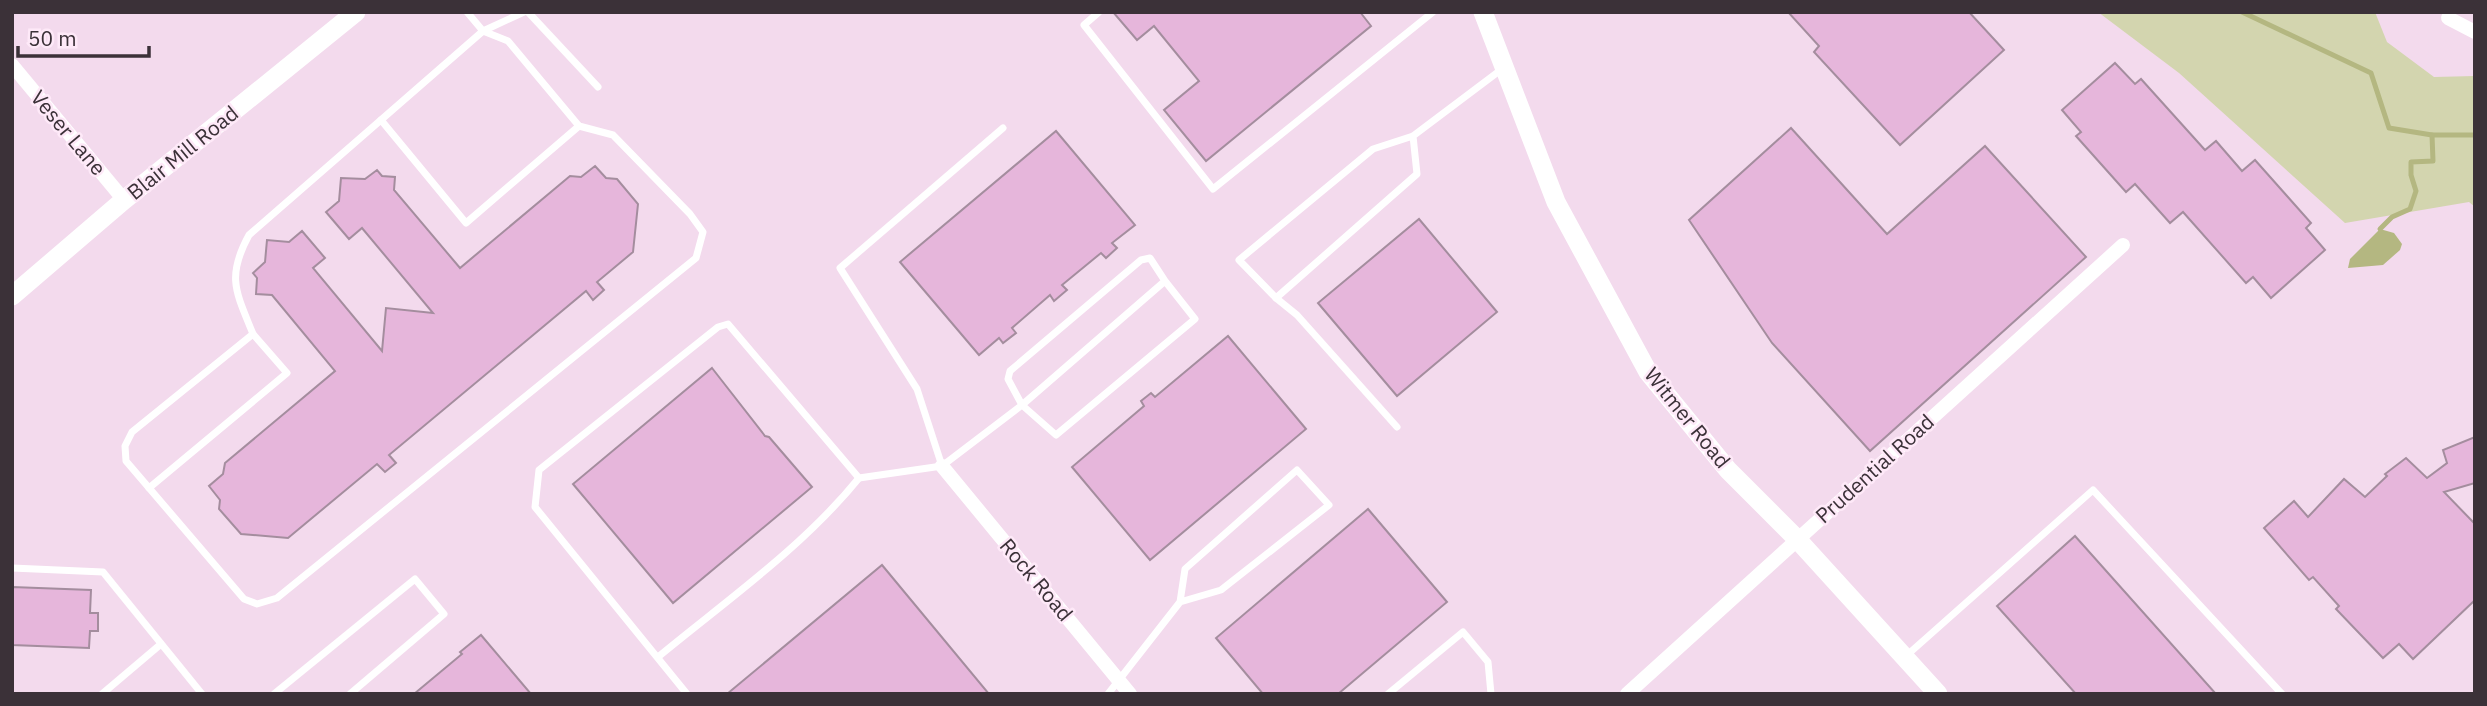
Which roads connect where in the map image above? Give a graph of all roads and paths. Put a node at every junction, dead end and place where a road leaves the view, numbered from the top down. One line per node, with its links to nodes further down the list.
1 (356, 12): 17 (street, Blair Mill Road)
2 (467, 12): 8 (lane)
3 (526, 12): 8 (lane); 12 (lane)
4 (1099, 12): 5 (lane)
5 (1433, 12)
6 (1483, 12): 11 (street, Witmer Road)
7 (2448, 18): 9 (street)
8 (483, 31): 13 (lane); 14 (lane)
9 (2475, 32)
10 (12, 65): 17 (street, Veser Lane)
11 (1503, 69): 16 (lane); 28 (street, Witmer Road)
12 (598, 87)
13 (382, 120): 14 (lane); 22 (lane)
14 (579, 126): 27 (lane)
15 (1003, 128): 25 (lane)
16 (1413, 136): 21 (lane); 21 (lane)
17 (124, 200): 20 (street, Blair Mill Road)
18 (2123, 245): 28 (street, Prudential Road)
19 (1165, 281): 23 (lane); 23 (lane); 23 (lane)
20 (12, 296)
21 (1276, 298): 24 (lane)
22 (253, 334): 27 (lane); 27 (lane)
23 (1022, 405): 25 (lane)
24 (1397, 427)
25 (942, 466): 26 (lane); 34 (street, Rock Road)
26 (859, 478): 32 (lane); 32 (lane)
27 (149, 488)
28 (1797, 539): 33 (street, Witmer Road); 44 (street, Prudential Road)
29 (12, 568): 31 (lane)
30 (1180, 602): 30 (lane); 34 (lane)
31 (161, 644): 35 (lane); 36 (lane)
32 (658, 657): 39 (lane)
33 (1904, 657): 45 (street, Witmer Road); 46 (lane)
34 (1118, 680): 40 (lane); 41 (street, Rock Road)
35 (102, 694)
36 (202, 694)
37 (274, 694): 38 (lane)
38 (351, 694)
39 (687, 694)
40 (1108, 694)
41 (1130, 694)
42 (1388, 694): 43 (lane)
43 (1491, 694)
44 (1627, 694)
45 (1938, 694)
46 (2283, 694)

